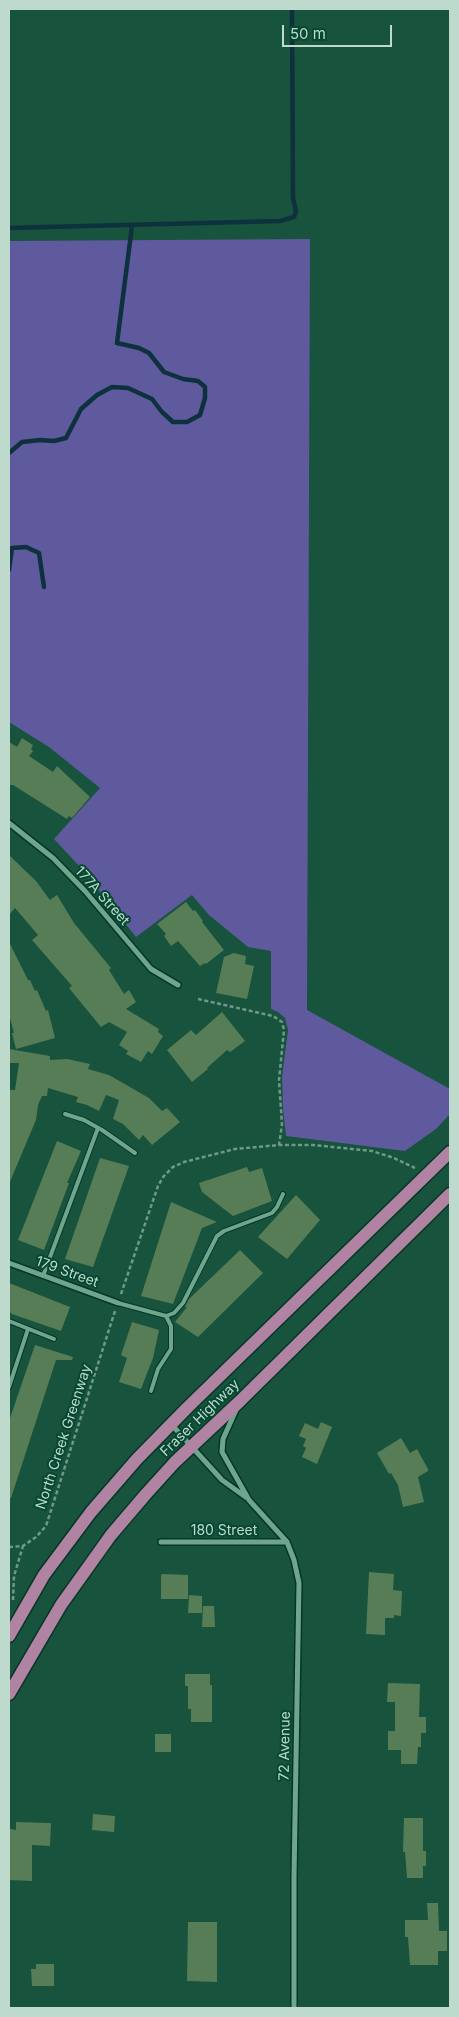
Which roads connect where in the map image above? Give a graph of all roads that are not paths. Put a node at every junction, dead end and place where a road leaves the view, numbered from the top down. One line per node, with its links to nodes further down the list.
1 (9, 823): 2 (street, 177A Street)
2 (178, 985)
3 (65, 1114): 4 (lane)
4 (98, 1128): 5 (lane); 10 (lane)
5 (135, 1152)
6 (450, 1152): 19 (main road, Fraser Highway)
7 (282, 1194): 12 (lane)
8 (450, 1194): 18 (main road, Fraser Highway)
9 (9, 1263): 10 (street, 179 Street)
10 (43, 1276): 11 (street, 179 Street)
11 (118, 1303): 12 (lane)
12 (166, 1316): 17 (lane)
13 (9, 1322): 14 (lane)
14 (28, 1329): 15 (lane); 16 (lane)
15 (54, 1338)
16 (9, 1387)
17 (151, 1391)
18 (240, 1401): 20 (main road, Fraser Highway); 21 (street, 72 Avenue)
19 (171, 1424): 20 (street, 72 Avenue); 24 (main road, Fraser Highway)
20 (192, 1446): 21 (street, 72 Avenue); 25 (main road, Fraser Highway)
21 (249, 1500): 23 (street, 72 Avenue)
22 (161, 1542): 23 (street, 180 Street)
23 (287, 1542): 26 (street, 72 Avenue)
24 (9, 1636)
25 (9, 1694)
26 (294, 2008)

